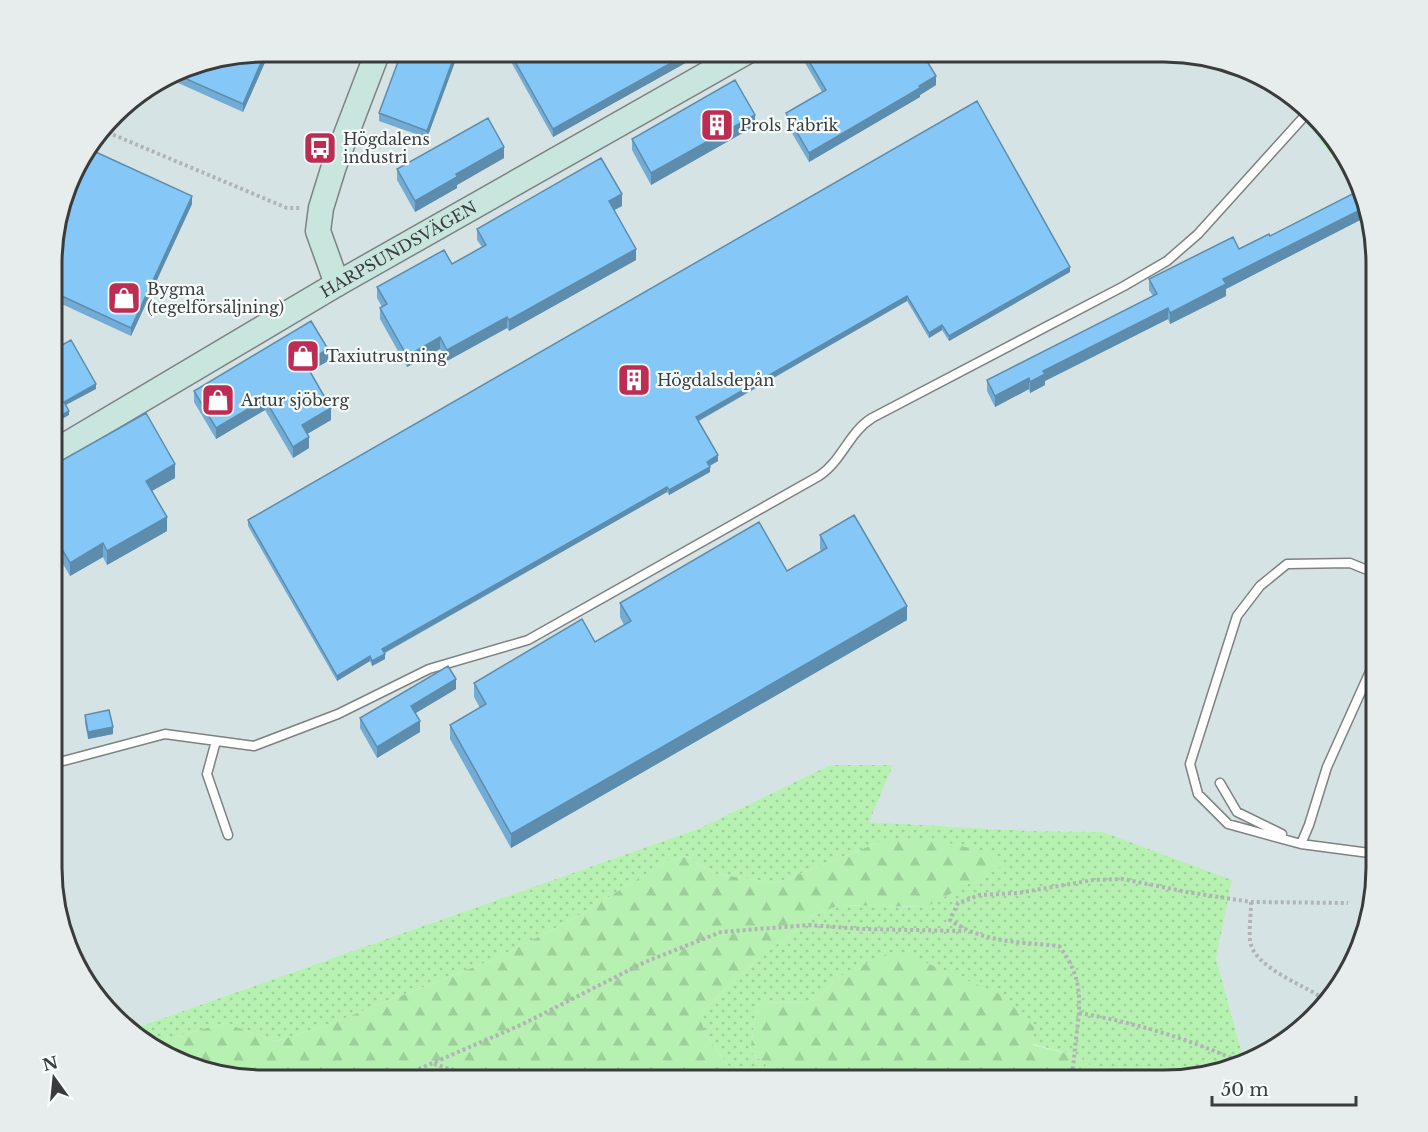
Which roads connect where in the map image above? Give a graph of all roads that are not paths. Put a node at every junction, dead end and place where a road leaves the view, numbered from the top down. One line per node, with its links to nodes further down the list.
1 (374, 62): 4 (street)
2 (729, 62): 4 (street, HARPSUNDSVÄGEN)
3 (1303, 117): 8 (lane)
4 (337, 284): 5 (street, HARPSUNDSVÄGEN)
5 (62, 447)
6 (1366, 570): 12 (lane)
7 (1366, 680): 12 (lane)
8 (216, 741): 9 (lane); 11 (lane)
9 (62, 761)
10 (1220, 783): 12 (lane)
11 (228, 835)
12 (1301, 844): 13 (lane)
13 (1366, 853)

